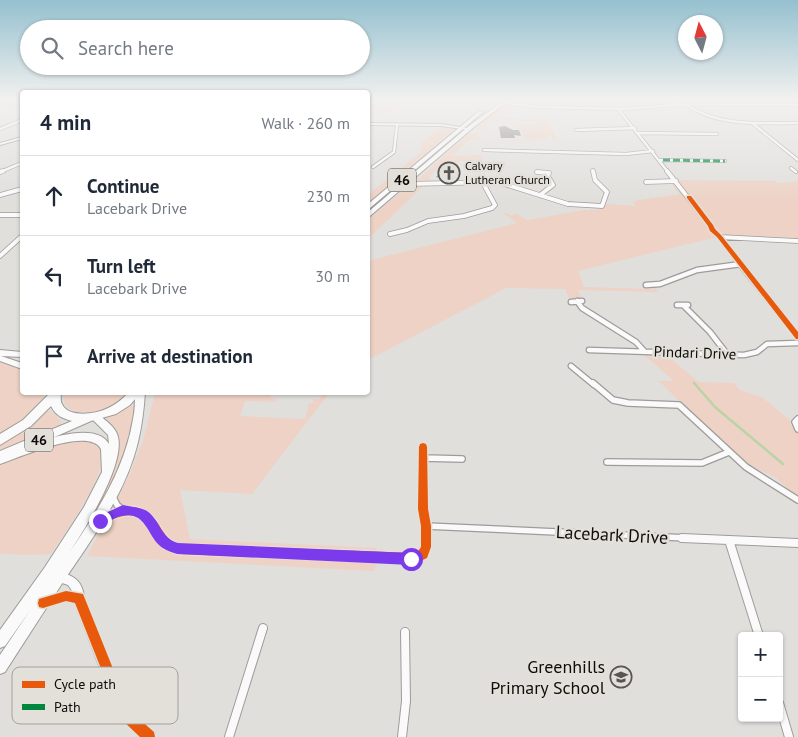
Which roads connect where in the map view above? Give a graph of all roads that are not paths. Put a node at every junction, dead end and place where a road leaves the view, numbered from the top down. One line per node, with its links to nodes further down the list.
1 (396, 133): 16 (street)
2 (456, 133): 21 (main road, 46)
3 (465, 133): 21 (main road, 46)
4 (638, 133): 11 (street)
5 (669, 133): 7 (street)
6 (765, 133): 13 (street)
7 (717, 134)
8 (20, 138): 9 (street)
9 (1, 142)
10 (484, 150): 11 (street)
11 (654, 153): 12 (street)
12 (661, 160): 14 (street); 20 (street)
13 (798, 160)
14 (726, 161)
15 (20, 164): 18 (street)
16 (373, 167)
17 (593, 171): 26 (street)
18 (0, 172)
19 (538, 172): 26 (street)
20 (676, 181): 22 (street); 32 (street)
21 (406, 182): 23 (street); 27 (main road, 46); 28 (main road, 46)
22 (646, 182)
23 (483, 183): 26 (street); 31 (street)
24 (20, 190): 25 (street)
25 (0, 195)
26 (540, 195)
27 (370, 205)
28 (370, 213)
29 (0, 215): 30 (street)
30 (20, 215)
31 (390, 234)
32 (719, 236): 34 (street); 36 (street)
33 (20, 238): 35 (street)
34 (798, 241)
35 (0, 256)
36 (741, 264): 37 (street); 40 (street)
37 (646, 285)
38 (577, 301): 43 (street)
39 (683, 305): 45 (street)
40 (798, 337)
41 (798, 343): 45 (street, Pindari Drive)
42 (589, 350): 43 (street, Pindari Drive)
43 (645, 352): 45 (street, Pindari Drive)
44 (0, 353): 47 (street)
45 (727, 354)
46 (0, 358): 47 (street)
47 (20, 358)
48 (570, 366): 58 (street)
49 (53, 395): 56 (highway, 46)
50 (54, 395): 53 (highway, 46)
51 (133, 395): 53 (highway, 46)
52 (140, 395): 64 (main road)
53 (93, 417): 59 (highway, 46); 63 (main road)
54 (798, 419): 55 (street)
55 (798, 429)
56 (0, 440)
57 (423, 447): 60 (street)
58 (729, 452): 62 (street); 65 (street)
59 (0, 458): 63 (main road)
60 (423, 458): 61 (street); 68 (street)
61 (462, 459)
62 (607, 462)
63 (106, 475): 72 (main road)
64 (113, 494): 66 (street); 67 (main road)
65 (798, 500)
66 (123, 510): 67 (street); 68 (street)
67 (95, 525): 71 (main road)
68 (426, 526): 69 (street, Lacebark Drive)
69 (729, 540): 70 (street, Lacebark Drive); 77 (street)
70 (798, 543)
71 (60, 577): 72 (main road); 73 (street); 74 (main road)
72 (41, 581): 78 (main road)
73 (79, 598): 74 (street); 80 (street)
74 (43, 603): 79 (main road)
75 (263, 628): 84 (street)
76 (404, 632): 85 (street)
77 (758, 632)
78 (0, 641)
79 (0, 667)
80 (106, 667)
81 (783, 715): 86 (street)
82 (135, 724): 83 (street)
83 (149, 737)
84 (229, 737)
85 (402, 737)
86 (790, 737)

